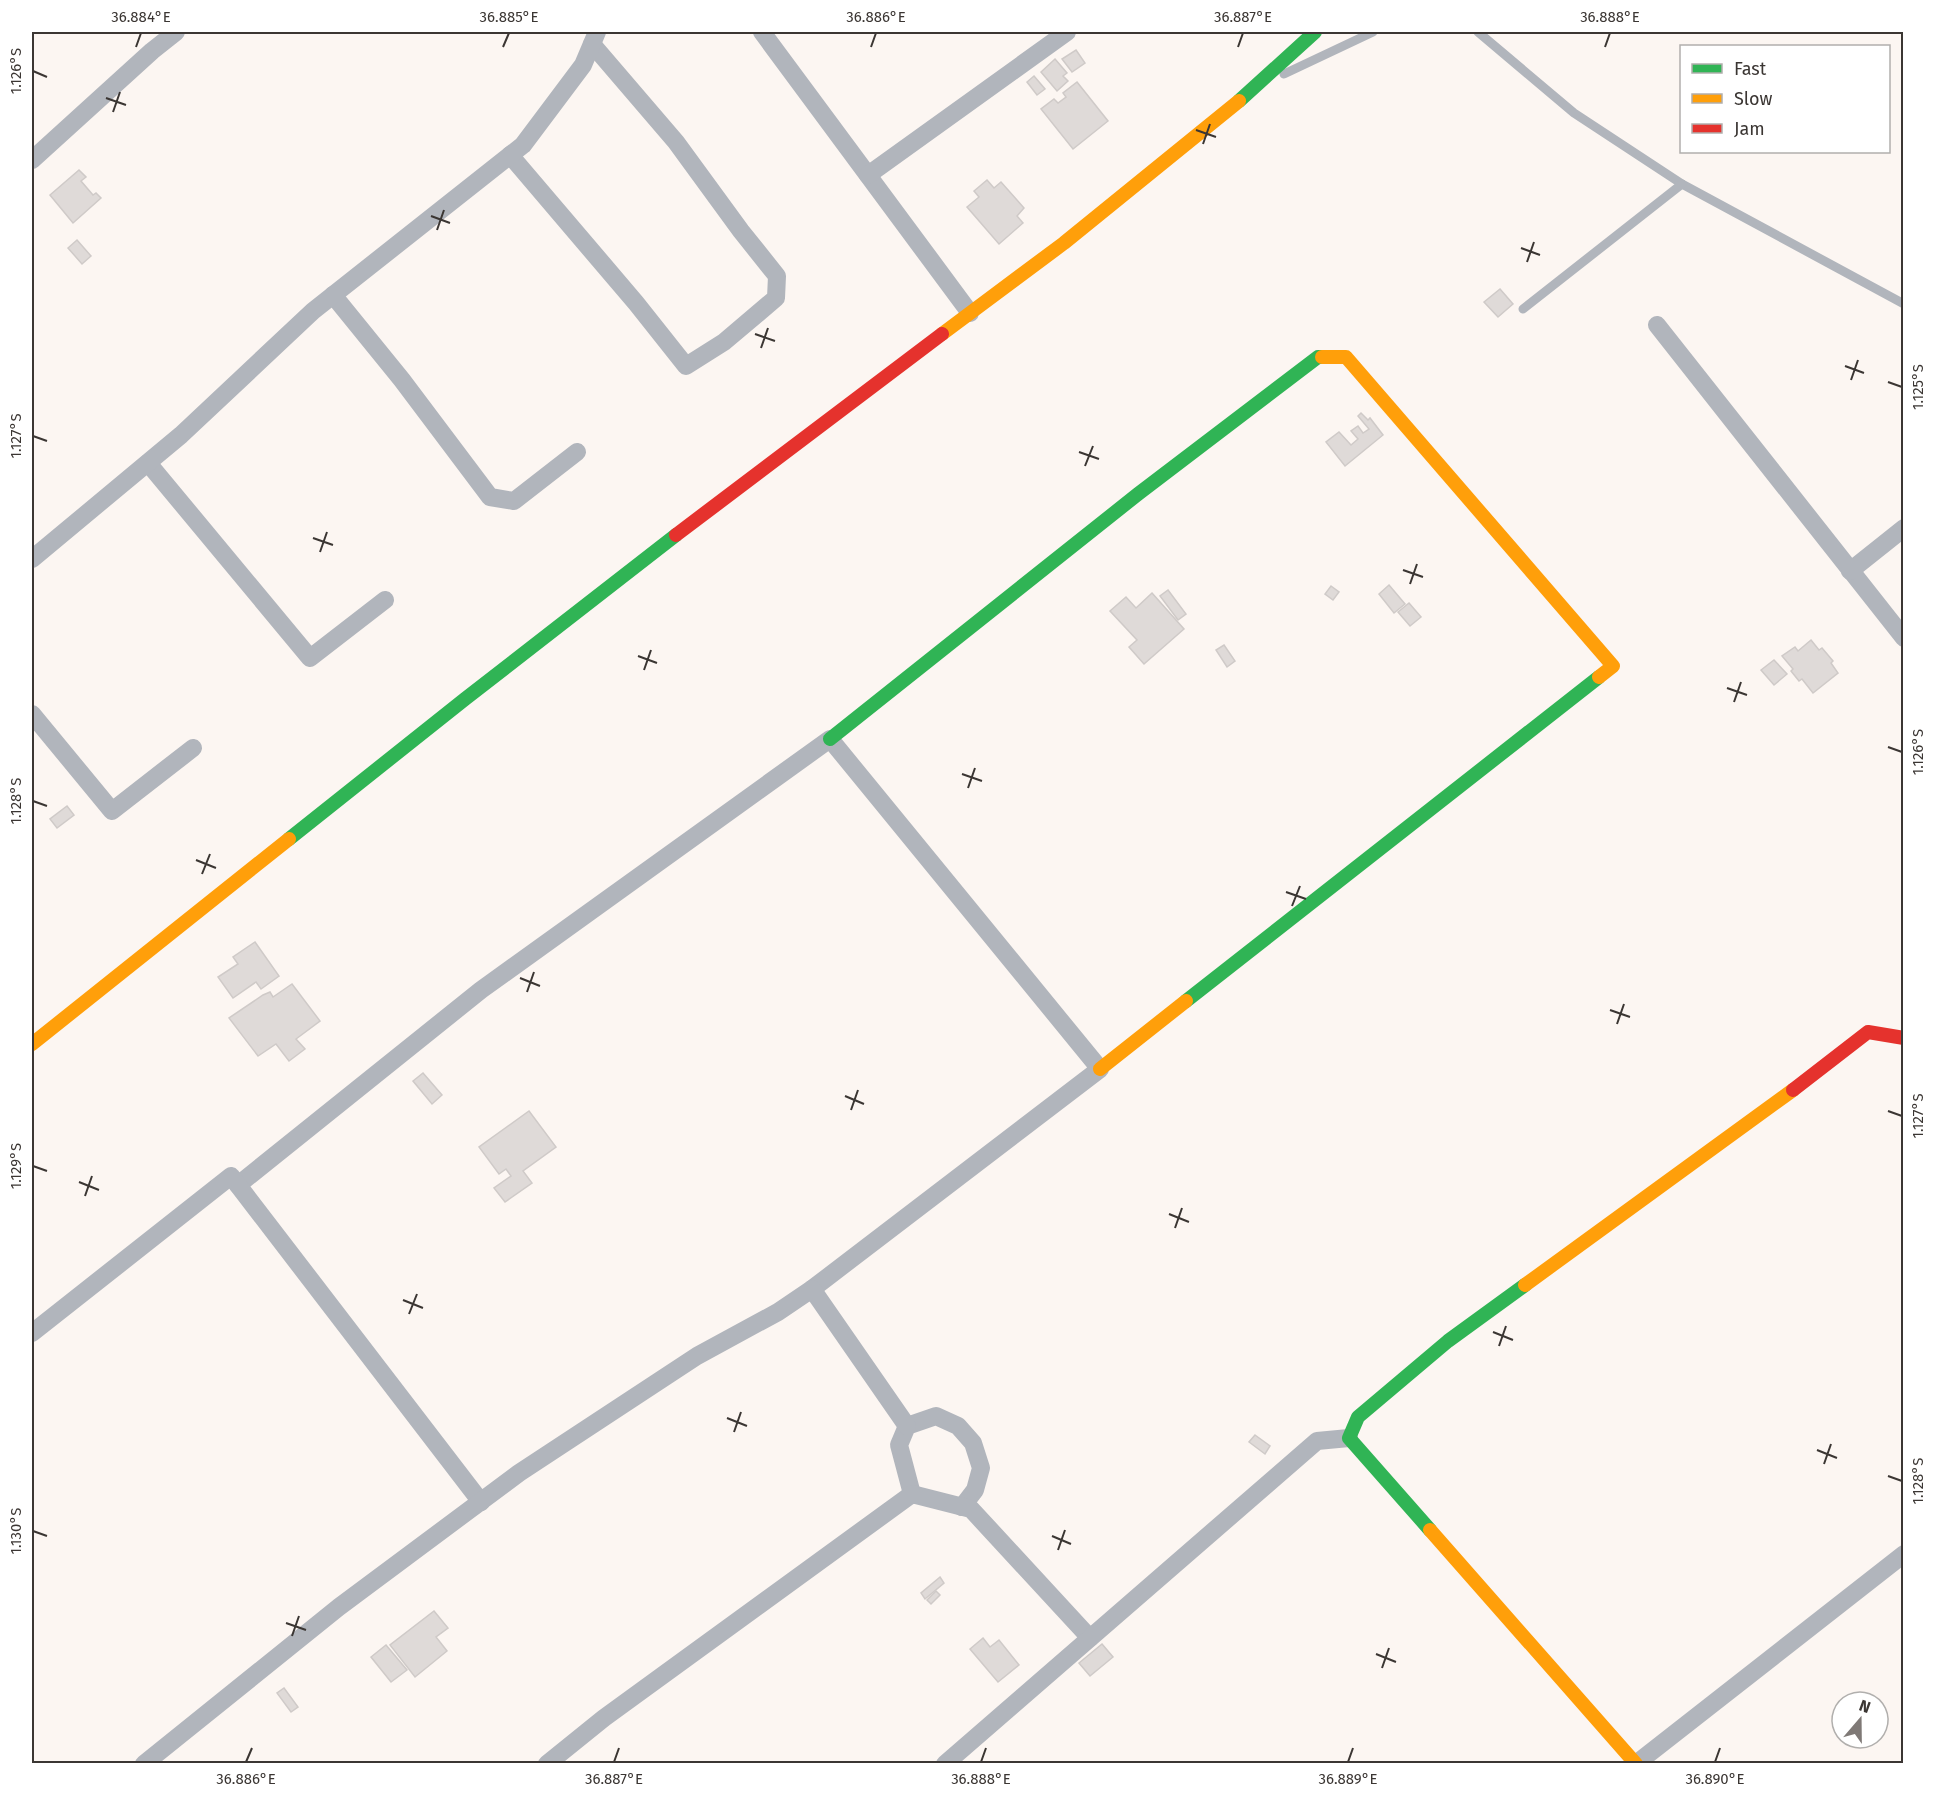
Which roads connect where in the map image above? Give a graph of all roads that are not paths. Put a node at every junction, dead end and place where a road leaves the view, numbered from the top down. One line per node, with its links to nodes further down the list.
1 (176, 32): 10 (street)
2 (762, 32): 11 (street)
3 (1067, 32): 11 (street)
4 (1315, 32): 8 (street)
5 (1373, 32): 8 (lane)
6 (1478, 32): 12 (lane)
7 (594, 38): 9 (street); 9 (street)
8 (1260, 84): 16 (street)
9 (510, 155): 13 (street)
10 (32, 160)
11 (868, 175): 16 (street)
12 (1682, 184): 14 (lane); 15 (lane)
13 (333, 295): 18 (street); 19 (street)
14 (1904, 304)
15 (1524, 309)
16 (970, 313): 29 (street)
17 (1657, 325): 22 (street)
18 (577, 452)
19 (148, 463): 21 (street); 23 (street)
20 (1904, 528): 22 (street)
21 (32, 559)
22 (1850, 571): 24 (street)
23 (385, 600)
24 (1904, 638)
25 (32, 714): 27 (street)
26 (830, 739): 30 (street); 30 (street); 31 (street)
27 (193, 748)
28 (1904, 1038): 35 (street)
29 (32, 1044)
30 (1100, 1069): 32 (street)
31 (238, 1185): 33 (street); 37 (street)
32 (812, 1289): 34 (street); 37 (street)
33 (32, 1333)
34 (907, 1426): 36 (street); 38 (street)
35 (1349, 1438): 40 (street); 41 (street)
36 (912, 1494): 38 (street); 43 (street)
37 (482, 1502): 42 (street)
38 (962, 1507): 40 (street)
39 (1904, 1554): 41 (street)
40 (1090, 1638): 44 (street)
41 (1636, 1763)
42 (144, 1764)
43 (547, 1764)
44 (945, 1764)

